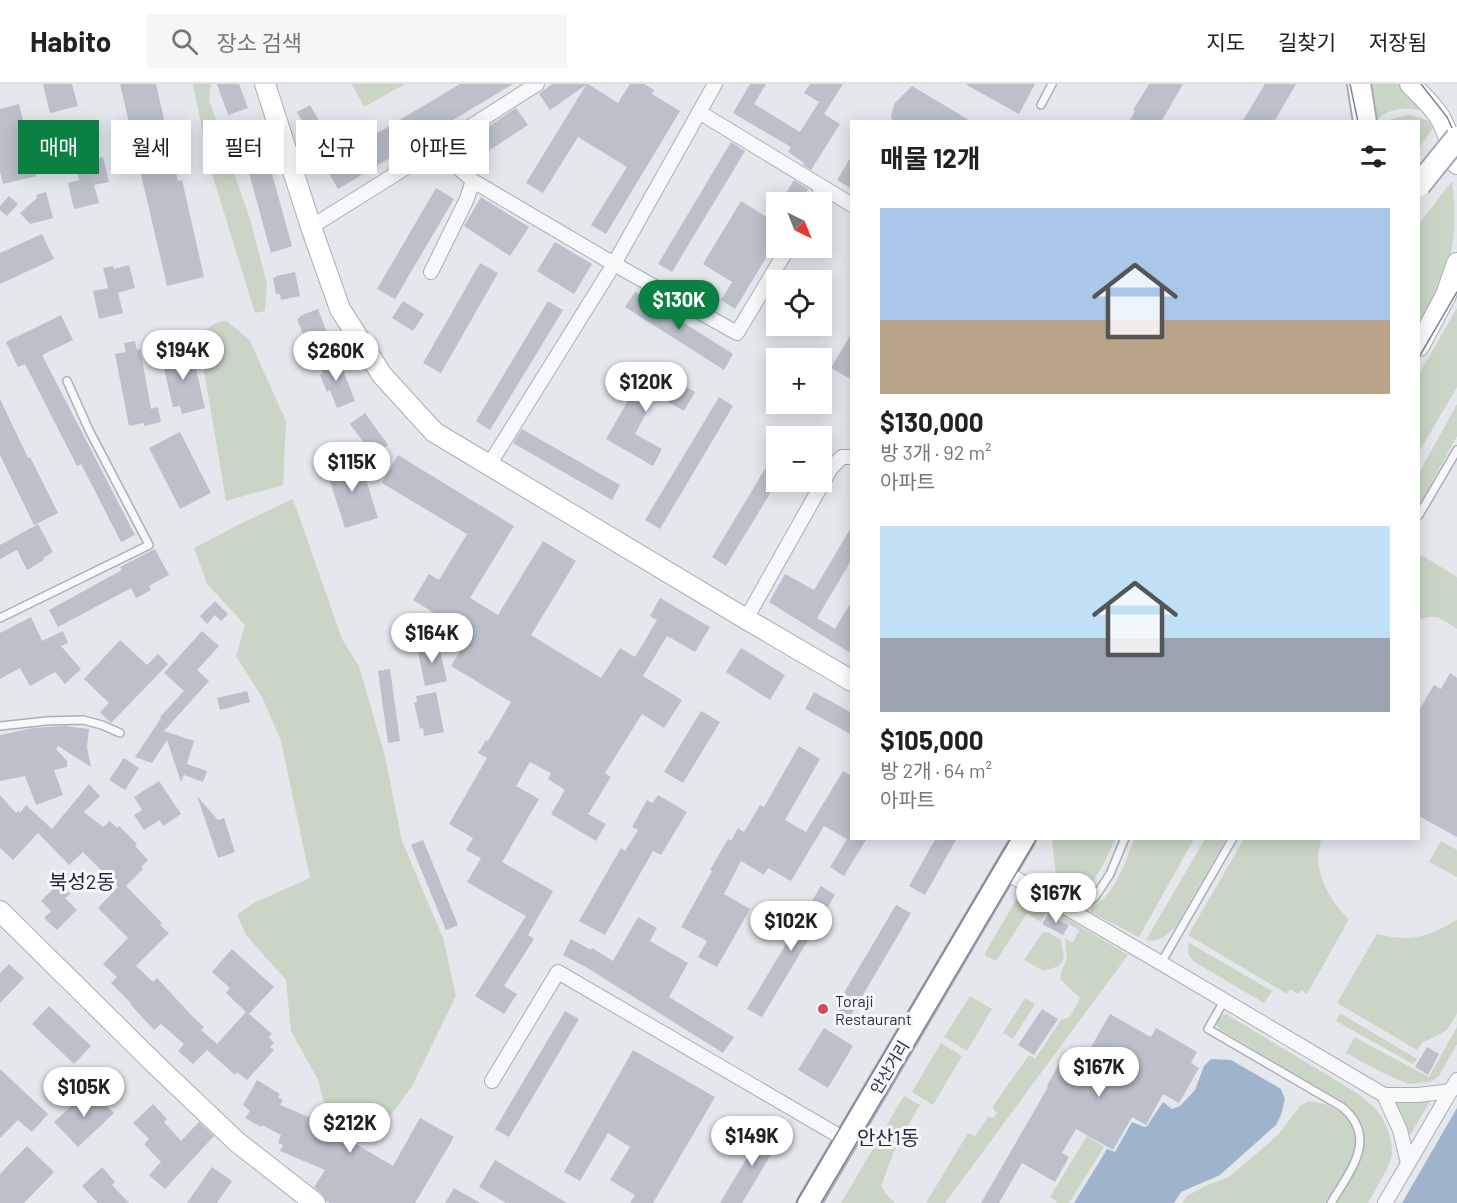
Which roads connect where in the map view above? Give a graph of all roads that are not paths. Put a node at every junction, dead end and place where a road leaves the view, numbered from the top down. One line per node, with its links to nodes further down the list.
1 (265, 84): 20 (street)
2 (537, 84): 9 (street)
3 (715, 84): 8 (street)
4 (1052, 84): 7 (lane)
5 (1359, 84): 10 (main road)
6 (1410, 84): 12 (street)
7 (1041, 105)
8 (699, 112): 17 (street); 23 (street)
9 (481, 120)
10 (1365, 120)
11 (1457, 138): 16 (main road, bridge)
12 (1457, 164)
13 (395, 174): 20 (street)
14 (466, 174): 15 (street)
15 (473, 180): 23 (street); 24 (street)
16 (1420, 184)
17 (823, 188): 18 (street); 19 (street)
18 (821, 192)
19 (850, 204)
20 (310, 227): 29 (street)
21 (782, 258): 23 (street)
22 (1457, 263): 25 (street)
23 (614, 264): 29 (street)
24 (430, 272)
25 (1420, 344)
26 (67, 381): 31 (lane)
27 (1457, 450): 30 (lane)
28 (850, 457): 32 (street)
29 (489, 465): 32 (street)
30 (1420, 513)
31 (0, 618)
32 (746, 619): 33 (street)
33 (850, 680)
34 (0, 726): 35 (lane)
35 (120, 733)
36 (1023, 840): 39 (main road, 안산거리)
37 (1124, 840): 41 (lane)
38 (1232, 840): 42 (lane)
39 (1005, 872): 41 (street); 47 (main road, 안산거리)
40 (0, 911): 49 (street)
41 (1074, 913): 42 (street)
42 (1161, 963): 43 (street)
43 (1224, 1000): 46 (street); 51 (lane)
44 (492, 1081): 47 (street)
45 (1454, 1085): 46 (street); 48 (street)
46 (1384, 1095): 48 (street)
47 (846, 1140): 50 (main road, 안산거리)
48 (1408, 1163): 52 (street)
49 (315, 1203)
50 (809, 1203)
51 (1331, 1203)
52 (1385, 1203)

